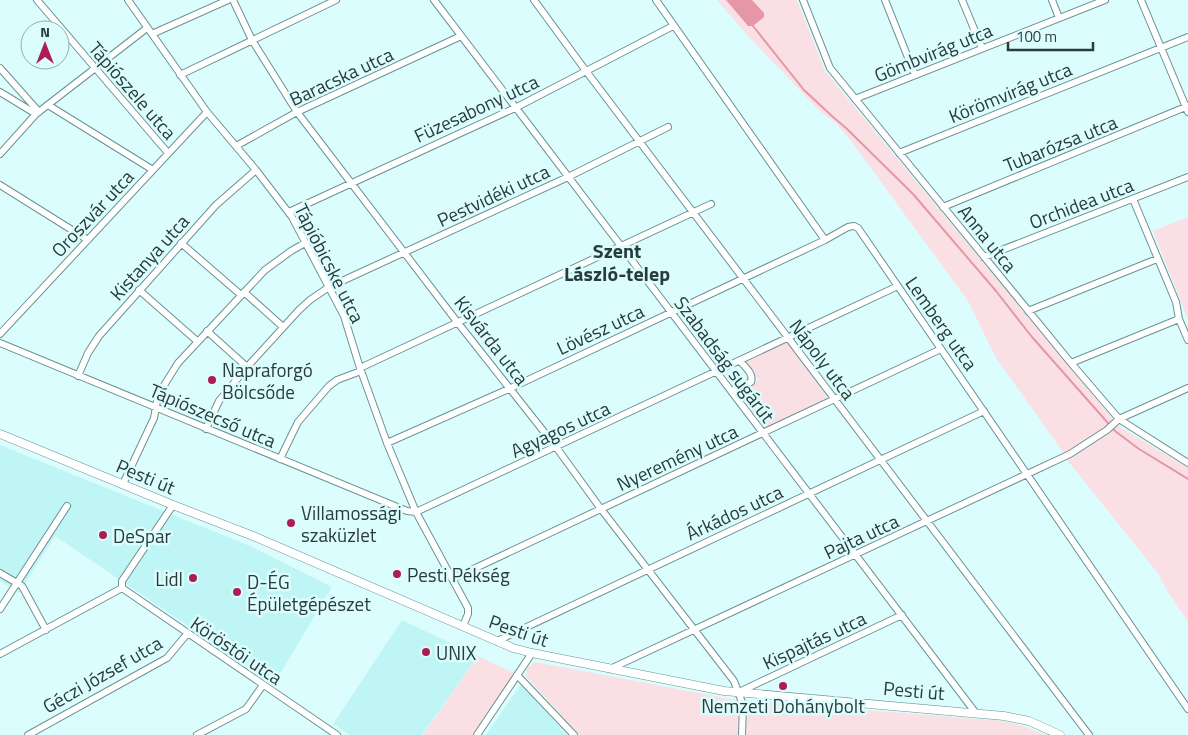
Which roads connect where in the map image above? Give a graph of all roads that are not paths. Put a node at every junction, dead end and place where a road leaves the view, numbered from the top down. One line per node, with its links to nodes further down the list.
1 (36, 0): 24 (street, Tápiószele utca)
2 (128, 0): 17 (street, Tápióbicske utca)
3 (228, 0): 17 (street)
4 (233, 0): 20 (street, Kisvárda utca)
5 (336, 0): 20 (street)
6 (434, 0): 18 (street, Szabadság sugárút)
7 (534, 0): 25 (street, Nápoly utca)
8 (656, 0): 16 (street)
9 (803, 0): 29 (street, Anna utca)
10 (885, 0): 27 (street)
11 (962, 0): 21 (street)
12 (1052, 0): 15 (street)
13 (1105, 0): 15 (street, Gömbvirág utca)
14 (1141, 0): 22 (street)
15 (1059, 18): 21 (street, Gömbvirág utca)
16 (673, 26): 25 (street, Füzesabony utca); 54 (street)
17 (150, 31): 24 (street); 26 (street, Tápióbicske utca)
18 (462, 36): 31 (street, Szabadság sugárút); 34 (street, Baracska utca)
19 (1188, 37): 22 (street, Körömvirág utca)
20 (252, 40): 26 (street); 34 (street, Kisvárda utca)
21 (982, 48): 27 (street, Gömbvirág utca)
22 (1162, 48): 32 (street); 40 (street, Körömvirág utca)
23 (0, 68): 35 (street)
24 (96, 69): 30 (street); 39 (street, Tápiószele utca)
25 (586, 71): 31 (street, Füzesabony utca); 37 (street, Nápoly utca)
26 (180, 74): 33 (street, Tápióbicske utca)
27 (916, 75): 29 (street, Gömbvirág utca)
28 (0, 92): 35 (street)
29 (855, 99): 40 (street, Anna utca)
30 (48, 105): 35 (street); 42 (street)
31 (516, 108): 44 (street, Szabadság sugárút); 46 (street, Füzesabony utca)
32 (1187, 108): 50 (street, Tubarózsa utca)
33 (207, 112): 38 (street, Tápióbicske utca); 39 (street, Oroszvár utca)
34 (297, 112): 38 (street, Baracska utca); 46 (street, Kisvárda utca)
35 (37, 113): 41 (street)
36 (668, 127): 37 (street, Pestvidéki utca)
37 (640, 142): 44 (street, Pestvidéki utca); 52 (street, Nápoly utca)
38 (236, 146): 43 (street, Tápióbicske utca)
39 (168, 153): 42 (street, Oroszvár utca)
40 (899, 153): 50 (street, Anna utca)
41 (0, 154)
42 (152, 170): 53 (street, Oroszvár utca)
43 (256, 170): 51 (street, Tápióbicske utca); 55 (street, Kistanya utca)
44 (568, 177): 57 (street, Szabadság sugárút); 58 (street, Pestvidéki utca)
45 (1188, 177): 48 (street, Orchidea utca)
46 (351, 183): 51 (street, Füzesabony utca); 58 (street, Kisvárda utca)
47 (0, 185): 53 (street)
48 (1133, 199): 59 (street, Orchidea utca); 60 (street)
49 (711, 204): 52 (street)
50 (943, 207): 59 (street, Anna utca)
51 (289, 212): 56 (street, Tápióbicske utca)
52 (693, 213): 57 (street); 61 (street, Nápoly utca)
53 (88, 240): 72 (street, Oroszvár utca)
54 (825, 240): 61 (street, Lövész utca); 62 (street, Lemberg utca)
55 (181, 243): 64 (street, Kistanya utca); 65 (street)
56 (306, 243): 63 (street, Tápióbicske utca); 65 (street)
57 (621, 246): 67 (street, Szabadság sugárút); 69 (street)
58 (406, 252): 63 (street, Pestvidéki utca); 69 (street, Kisvárda utca)
59 (984, 257): 66 (street, Anna utca)
60 (1157, 259): 66 (street); 68 (street)
61 (743, 278): 67 (street, Lövész utca); 73 (street, Nápoly utca)
62 (898, 286): 73 (street); 77 (street, Lemberg utca)
63 (329, 287): 70 (street, Pestvidéki utca); 81 (street, Tápióbicske utca)
64 (140, 290): 75 (street); 83 (street, Kistanya utca)
65 (242, 294): 70 (street); 71 (street)
66 (1028, 311): 79 (street, Anna utca)
67 (671, 312): 82 (street, Szabadság sugárút); 84 (street, Lövész utca)
68 (1179, 320): 74 (street); 79 (street)
69 (458, 323): 81 (street); 84 (street, Kisvárda utca)
70 (283, 327): 80 (street, Pestvidéki utca)
71 (207, 331): 75 (street); 80 (street)
72 (0, 334)
73 (788, 338): 78 (street); 87 (street, Nápoly utca)
74 (1188, 340)
75 (197, 341): 88 (street)
76 (0, 343): 83 (street, Tápiószecső utca)
77 (942, 349): 87 (street, Nyeremény utca); 89 (street, Lemberg utca)
78 (737, 363): 82 (street, Agyagos utca); 86 (street)
79 (1070, 363): 90 (street, Anna utca)
80 (247, 367): 91 (street, Pestvidéki utca)
81 (361, 369): 94 (street, Tápióbicske utca); 96 (street)
82 (717, 372): 86 (street, Szabadság sugárút); 95 (street, Agyagos utca)
83 (78, 376): 88 (street, Tápiószecső utca)
84 (511, 388): 94 (street, Lövész utca); 95 (street, Kisvárda utca)
85 (1188, 388): 90 (street, Pajta utca)
86 (731, 391): 92 (street, Szabadság sugárút)
87 (835, 400): 92 (street, Nyeremény utca); 97 (street, Nápoly utca)
88 (156, 408): 91 (street, Tápiószecső utca); 100 (street)
89 (984, 411): 97 (street, Árkádos utca); 99 (street, Lemberg utca)
90 (1118, 420): 98 (street, Anna utca); 99 (street, Pajta utca)
91 (206, 429): 96 (street, Tápiószecső utca)
92 (763, 433): 101 (street, Szabadság sugárút); 104 (street, Nyeremény utca)
93 (0, 434): 100 (main road, Pesti út)
94 (387, 443): 105 (street, Tápióbicske utca)
95 (556, 447): 104 (street, Kisvárda utca); 105 (street, Agyagos utca)
96 (280, 459): 105 (street, Tápiószecső utca)
97 (880, 460): 101 (street, Árkádos utca); 106 (street, Nápoly utca)
98 (1187, 461)
99 (1028, 474): 106 (street, Pajta utca); 126 (street, Lemberg utca)
100 (123, 484): 102 (main road, Pesti út)
101 (810, 494): 107 (street, Szabadság sugárút); 108 (street, Árkádos utca)
102 (173, 505): 112 (street); 115 (main road, Pesti út)
103 (66, 506): 111 (street)
104 (601, 509): 108 (street, Kisvárda utca); 110 (street, Nyeremény utca)
105 (416, 512): 110 (street, Tápióbicske utca)
106 (927, 521): 107 (street, Pajta utca); 135 (street, Nápoly utca)
107 (856, 555): 114 (street, Szabadság sugárút); 117 (street, Pajta utca)
108 (647, 569): 117 (street, Kisvárda utca); 119 (street, Árkádos utca)
109 (0, 573): 111 (street)
110 (452, 579): 115 (street, Tápióbicske utca)
111 (17, 583): 113 (street); 116 (street)
112 (122, 588): 116 (street); 118 (street, Köröstói utca)
113 (0, 609)
114 (902, 615): 125 (street, Kispajtás utca); 127 (street, Szabadság sugárút)
115 (462, 626): 119 (main road, Pesti út)
116 (46, 630): 121 (street)
117 (694, 630): 122 (street, Pajta utca); 125 (street, Kisvárda utca)
118 (187, 634): 124 (street, Köröstói utca); 128 (street, Géczi József utca)
119 (497, 641): 120 (main road, Pesti út)
120 (532, 653): 122 (main road, Pesti út); 123 (street)
121 (0, 654)
122 (610, 670): 125 (main road, Pesti út)
123 (517, 675): 131 (street); 132 (street)
124 (263, 685): 129 (street); 130 (street, Köröstói utca)
125 (738, 692): 127 (main road, Pesti út); 133 (street, Kisvárda utca)
126 (1188, 709)
127 (975, 712): 134 (main road, Pesti út)
128 (28, 735)
129 (197, 735)
130 (337, 735)
131 (476, 735)
132 (574, 735)
133 (742, 735)
134 (1060, 735)
135 (1088, 735)

